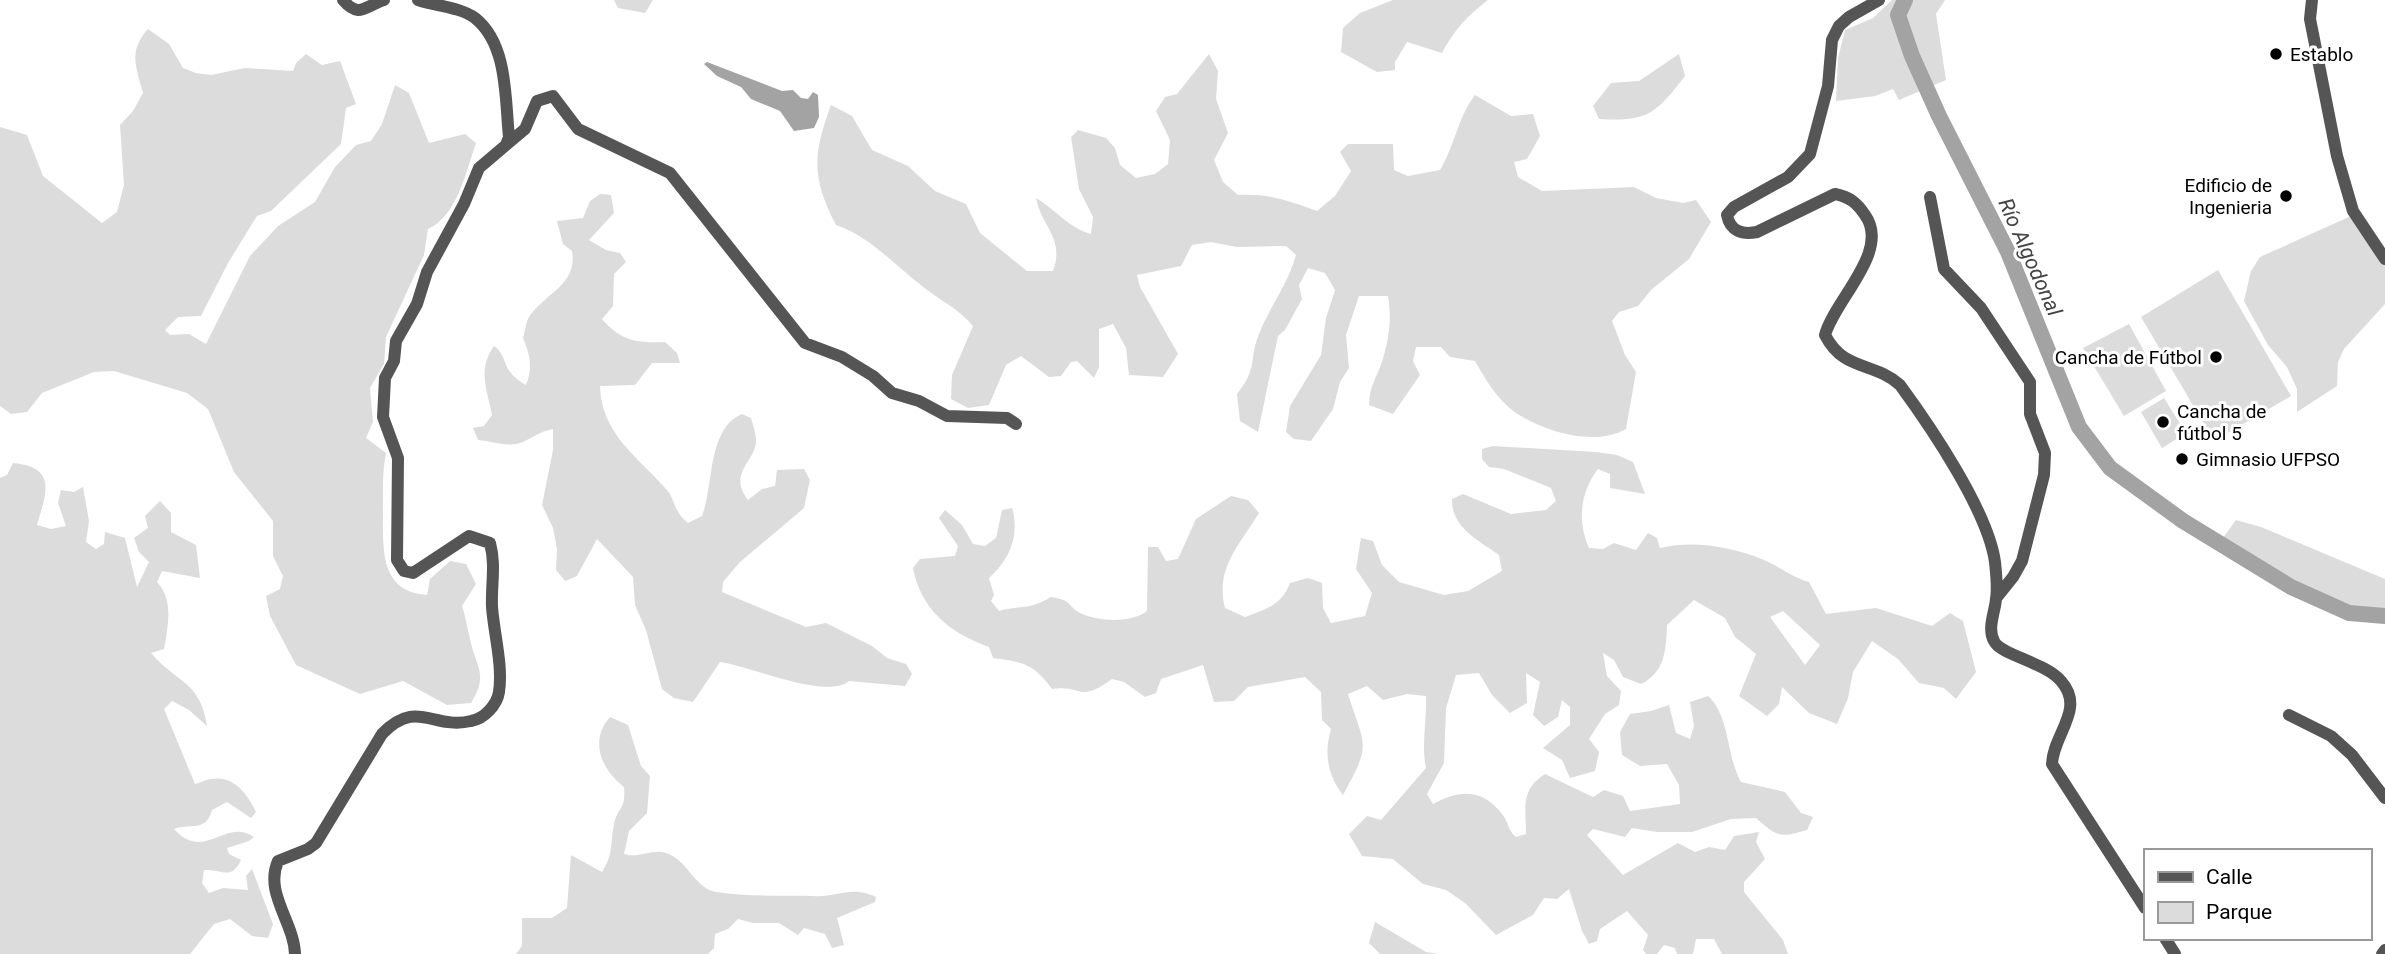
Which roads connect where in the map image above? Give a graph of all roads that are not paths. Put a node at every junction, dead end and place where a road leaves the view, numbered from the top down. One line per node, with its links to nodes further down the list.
1 (343, 0): 2 (street)
2 (384, 0)
3 (418, 0): 7 (street)
4 (1879, 0): 13 (street)
5 (2312, 0): 8 (street)
6 (2320, 0): 8 (street)
7 (506, 145): 12 (street); 18 (street)
8 (2347, 179): 10 (street); 11 (street)
9 (1930, 197): 13 (street)
10 (2385, 248)
11 (2385, 259)
12 (1016, 424)
13 (1997, 597): 16 (street)
14 (2289, 715): 15 (street)
15 (2385, 798)
16 (2144, 906)
17 (2385, 950): 19 (street)
18 (295, 954)
19 (2382, 954)

